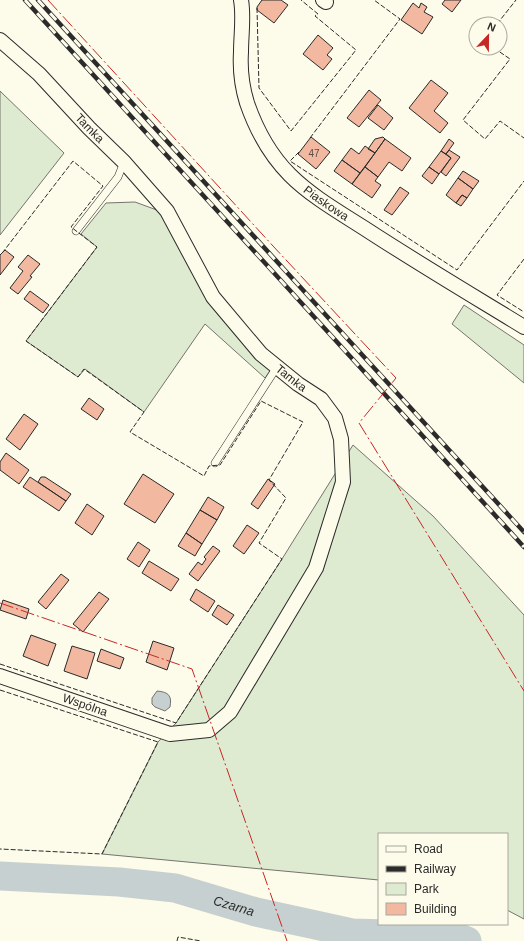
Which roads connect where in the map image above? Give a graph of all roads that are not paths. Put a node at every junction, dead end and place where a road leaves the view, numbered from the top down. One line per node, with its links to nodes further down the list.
1 (241, 0): 5 (street, Piaskowa)
2 (0, 40): 3 (street, Tamka)
3 (124, 162): 4 (lane); 6 (street, Tamka)
4 (76, 231)
5 (524, 327)
6 (277, 367): 7 (lane); 9 (street, Tamka)
7 (215, 462)
8 (0, 676): 9 (street, Wspólna)
9 (170, 734)

